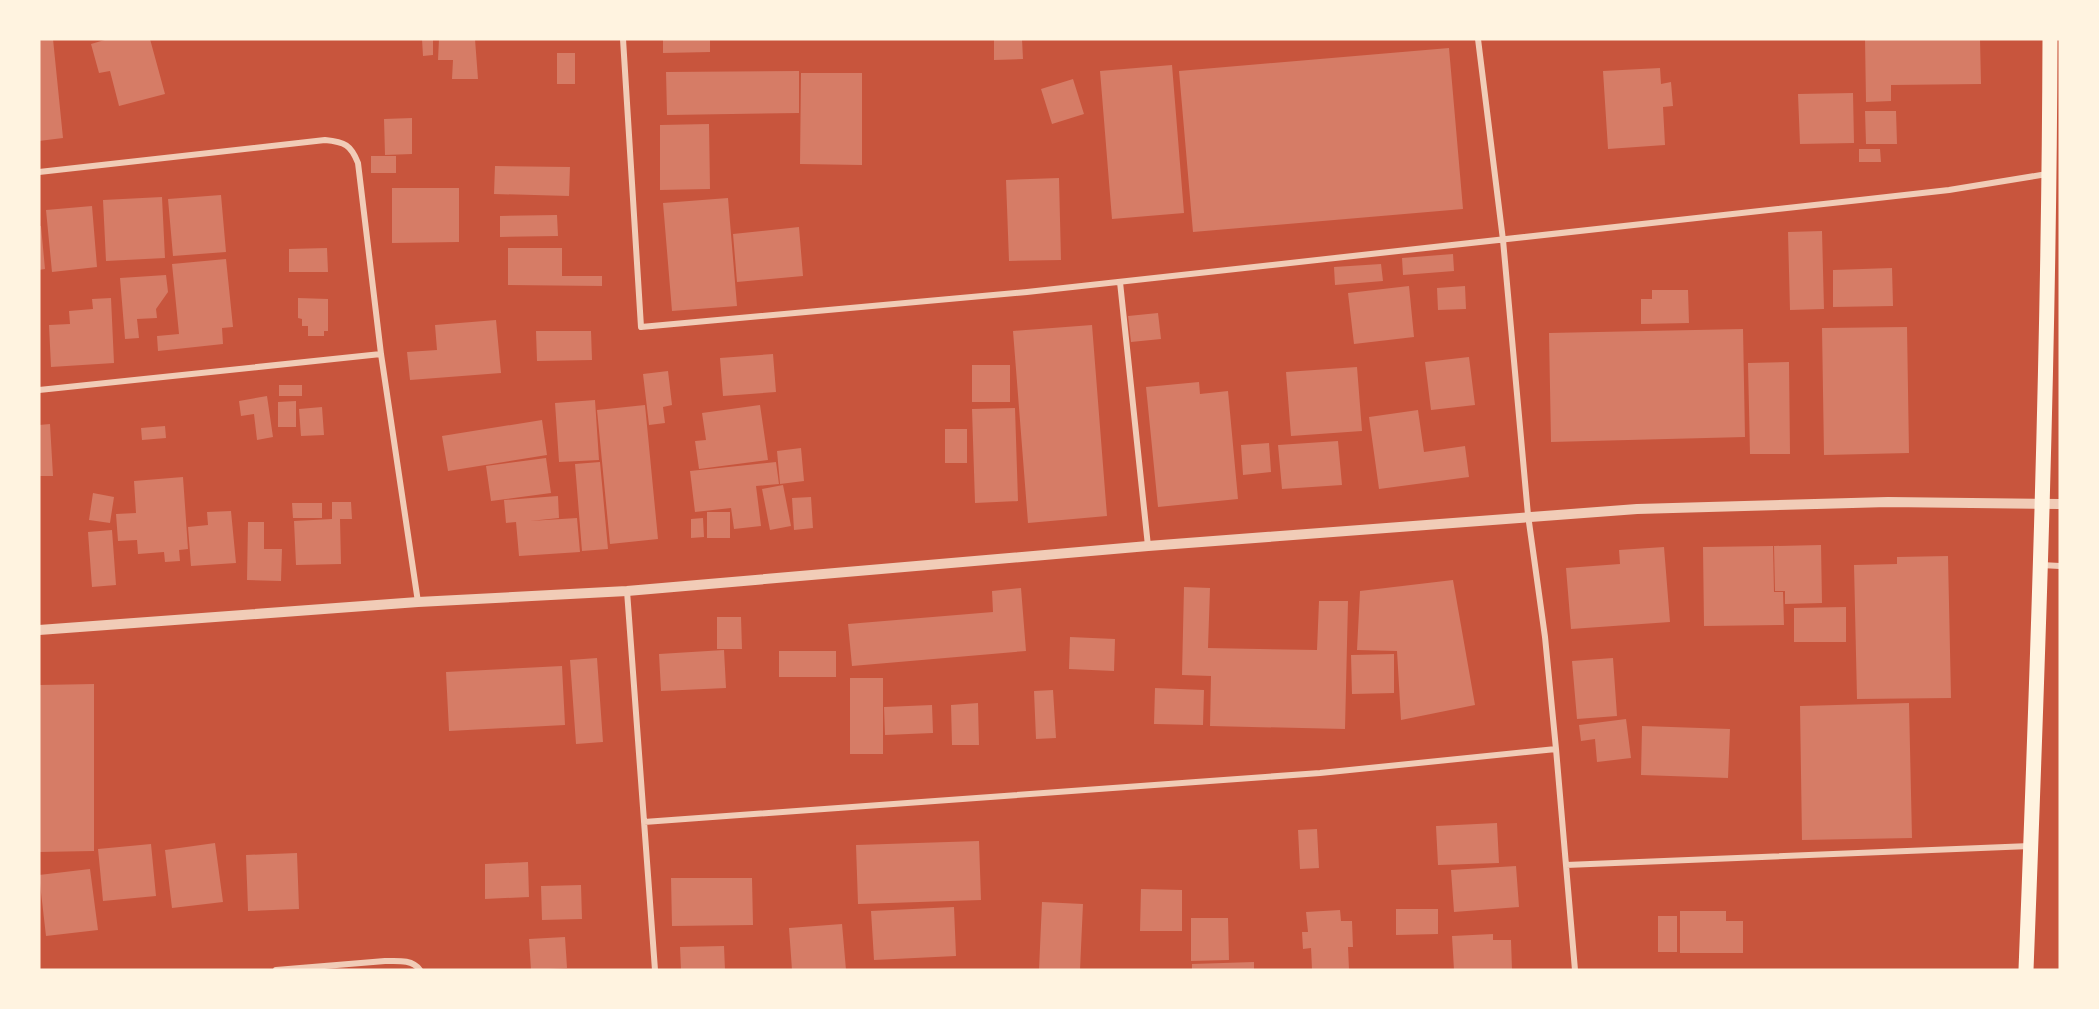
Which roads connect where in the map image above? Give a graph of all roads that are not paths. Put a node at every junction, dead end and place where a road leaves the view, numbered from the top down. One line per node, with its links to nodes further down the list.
1 (623, 39): 7 (street)
2 (1478, 39): 6 (street)
3 (2050, 39): 5 (main road)
4 (39, 172): 8 (street)
5 (2050, 174): 6 (street); 10 (main road)
6 (1503, 240): 7 (street); 12 (street)
7 (1120, 282): 13 (street)
8 (381, 354): 9 (street); 17 (street)
9 (39, 390)
10 (2043, 503): 11 (street); 12 (street); 14 (main road)
11 (2060, 504)
12 (1528, 515): 13 (street); 19 (street)
13 (1148, 546): 16 (street)
14 (2040, 565): 15 (street); 21 (main road)
15 (2060, 566)
16 (627, 591): 17 (street); 20 (street)
17 (418, 602): 18 (street)
18 (39, 630)
19 (1556, 749): 20 (street); 22 (street)
20 (644, 822): 25 (street)
21 (2031, 846): 22 (street); 27 (main road)
22 (1566, 865): 26 (street)
23 (418, 968): 24 (street)
24 (276, 970)
25 (656, 970)
26 (1575, 970)
27 (2026, 970)

